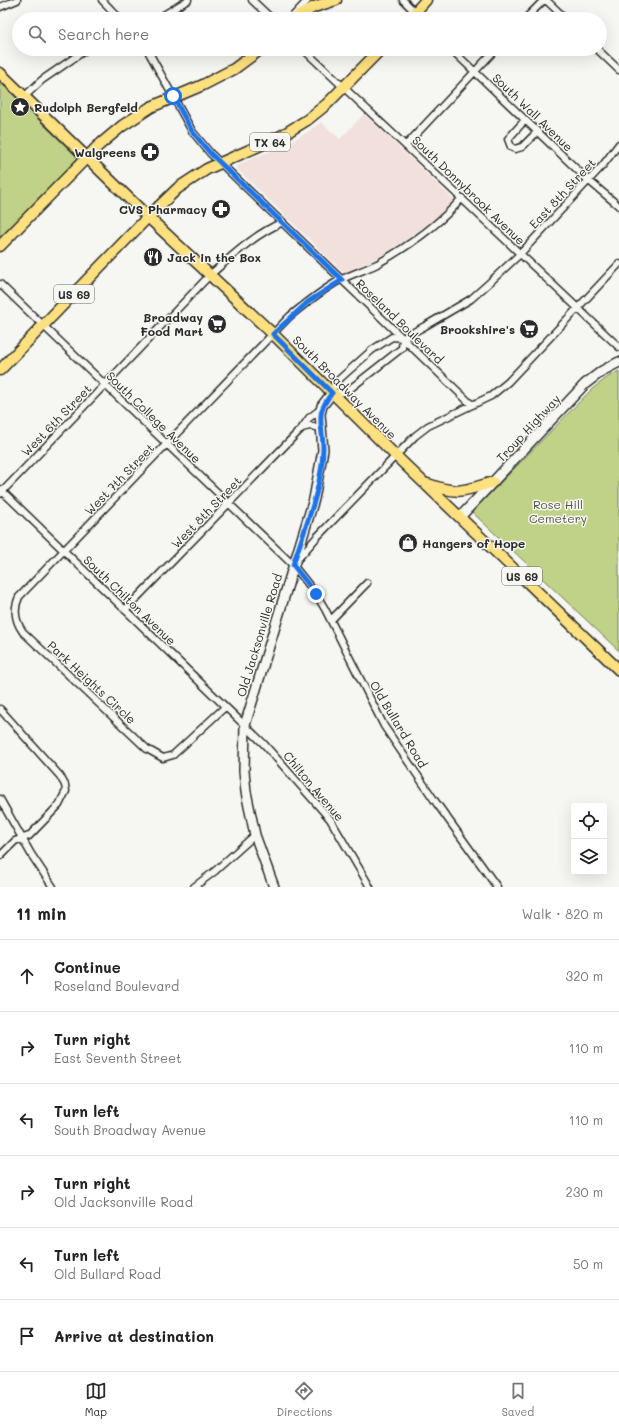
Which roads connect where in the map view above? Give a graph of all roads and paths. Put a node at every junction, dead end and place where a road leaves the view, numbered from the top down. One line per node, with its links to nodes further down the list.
1 (17, 0): 10 (street)
2 (102, 0): 11 (street)
3 (188, 0): 12 (street)
4 (252, 0): 13 (street)
5 (308, 0): 14 (street)
6 (336, 0): 15 (main road)
7 (403, 0): 16 (street)
8 (426, 0): 17 (main road)
9 (545, 0): 18 (street); 19 (street)
10 (0, 7)
11 (113, 12)
12 (168, 12)
13 (265, 12)
14 (299, 12)
15 (305, 12)
16 (412, 12)
17 (419, 12)
18 (532, 12)
19 (558, 12)
20 (77, 56): 32 (street)
21 (151, 56): 33 (street, Roseland Boulevard)
22 (252, 56): 33 (main road)
23 (311, 56): 31 (street, South Donnybrook Avenue)
24 (374, 56): 31 (main road, TX 64)
25 (458, 56): 29 (street, South Wall Avenue)
26 (489, 56): 29 (street)
27 (604, 56): 28 (street)
28 (619, 70)
29 (474, 72): 34 (street, South Wall Avenue); 37 (street)
30 (0, 73): 32 (main road, South Broadway Avenue)
31 (344, 87): 37 (street, South Donnybrook Avenue); 39 (main road, TX 64)
32 (25, 96): 38 (main road, South Broadway Avenue)
33 (173, 96): 38 (main road); 39 (street, Roseland Boulevard)
34 (525, 120): 35 (street, South Wall Avenue); 35 (street)
35 (537, 132): 40 (street, South Wall Avenue)
36 (619, 144): 40 (street, East 8th Street)
37 (406, 145): 41 (street, South Donnybrook Avenue)
38 (87, 158): 43 (main road, South Broadway Avenue / US 69); 45 (main road)
39 (220, 163): 43 (main road, TX 64); 44 (street, Roseland Boulevard)
40 (588, 180): 42 (street, South Wall Avenue); 46 (street, East 8th Street)
41 (462, 198): 46 (street, South Donnybrook Avenue); 49 (street, West 7th Street)
42 (619, 206)
43 (148, 217): 48 (main road, South Broadway Avenue / US 69); 52 (main road, US 69)
44 (283, 222): 48 (street, West 6th Street); 49 (street, Roseland Boulevard)
45 (0, 246)
46 (520, 254): 51 (street, South Donnybrook Avenue); 54 (street, East 8th Street)
47 (619, 264): 51 (street)
48 (210, 275): 53 (main road, South Broadway Avenue / US 69); 58 (street, West 6th Street)
49 (342, 280): 53 (street, West 7th Street); 54 (street, Roseland Boulevard)
50 (0, 284): 52 (street, South College Avenue)
51 (577, 308): 55 (street, South Donnybrook Avenue); 60 (street)
52 (43, 326): 57 (main road, US 69); 58 (street, South College Avenue)
53 (273, 334): 59 (main road, South Broadway Avenue / US 69); 64 (street, West 7th Street)
54 (403, 338): 59 (street, East 8th Street); 59 (street); 60 (street, Roseland Boulevard)
55 (619, 347)
56 (619, 362): 67 (main road, Troup Highway)
57 (0, 370)
58 (105, 385): 64 (street, South College Avenue); 68 (street, West 6th Street)
59 (332, 393): 61 (main road); 65 (main road, South Broadway Avenue / US 69)
60 (472, 405): 65 (street)
61 (321, 409): 62 (street, West 8th Street); 63 (main road, Old Jacksonville Road)
62 (302, 428): 63 (street); 69 (street, West 8th Street)
63 (322, 428): 72 (main road, Old Jacksonville Road)
64 (166, 445): 69 (street, South College Avenue); 73 (street, West 7th Street)
65 (396, 456): 66 (main road, South Broadway Avenue / US 69); 71 (street)
66 (424, 482): 67 (main road); 70 (main road, South Broadway Avenue / US 69)
67 (493, 482): 70 (main road, Troup Highway)
68 (1, 491): 73 (street, South Chilton Avenue)
69 (229, 505): 74 (street, South College Avenue); 76 (street, West 8th Street)
70 (460, 517): 78 (main road, South Broadway Avenue / US 69)
71 (317, 537): 72 (street); 74 (street)
72 (301, 539): 74 (main road, Old Jacksonville Road)
73 (64, 552): 76 (street, South Chilton Avenue); 79 (street, Park Heights Circle)
74 (293, 565): 77 (street, Old Bullard Road); 81 (main road, Old Jacksonville Road)
75 (367, 583): 77 (street)
76 (126, 610): 79 (street, South Chilton Avenue)
77 (332, 620): 90 (street, Old Bullard Road)
78 (619, 670)
79 (225, 707): 81 (street, South Chilton Avenue)
80 (0, 709): 84 (street)
81 (245, 725): 83 (main road, Old Jacksonville Road); 89 (street, Chilton Avenue)
82 (0, 799): 84 (street)
83 (255, 835): 87 (street); 88 (main road, Old Jacksonville Road)
84 (22, 837): 85 (street); 86 (street)
85 (0, 856)
86 (54, 887)
87 (194, 887)
88 (274, 887)
89 (370, 887)
90 (497, 887)

